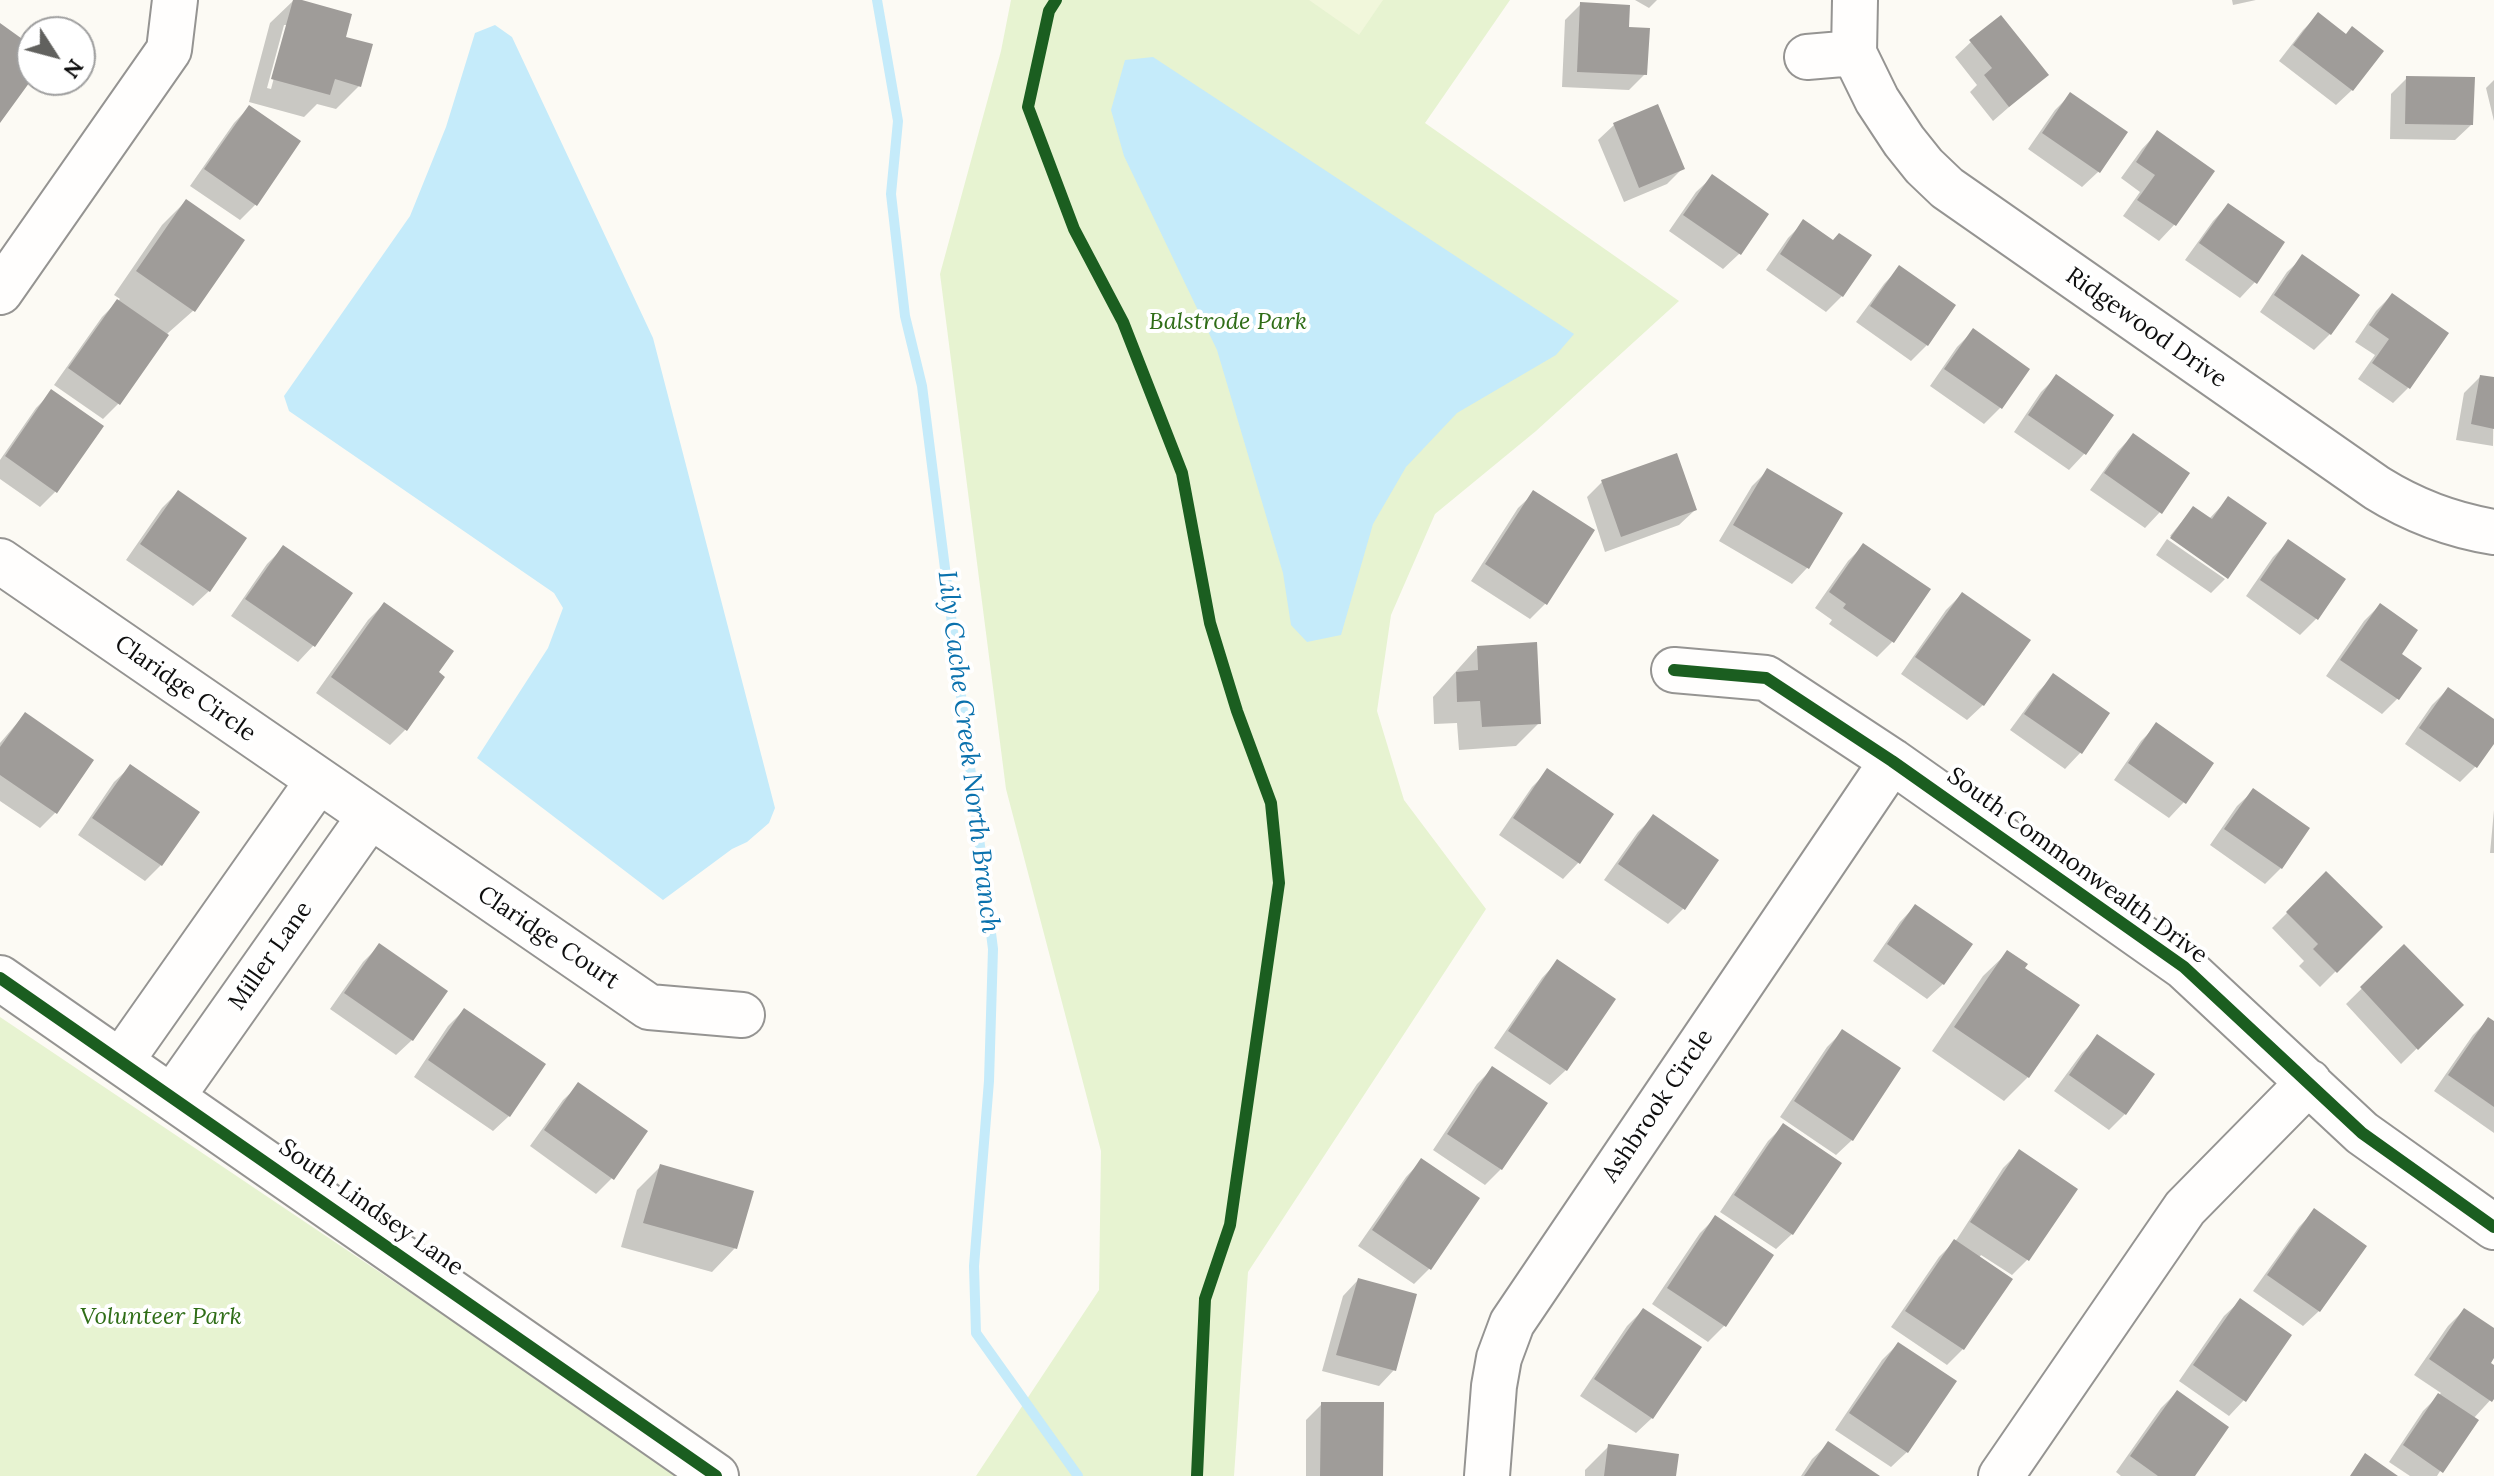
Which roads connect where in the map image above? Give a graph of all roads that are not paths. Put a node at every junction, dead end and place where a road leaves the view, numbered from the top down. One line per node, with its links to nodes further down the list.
1 (175, 0): 5 (street)
2 (1855, 0): 3 (street, Ridgewood Drive)
3 (1854, 53): 4 (street); 6 (street, Ridgewood Drive)
4 (1807, 57)
5 (0, 292)
6 (2494, 532)
7 (0, 561): 10 (street, Claridge Circle)
8 (1674, 670): 9 (street, South Commonwealth Drive)
9 (1892, 761): 15 (street, South Commonwealth Drive); 19 (street, Ashbrook Circle)
10 (318, 781): 11 (street, Claridge Circle); 14 (street)
11 (370, 816): 13 (street, Claridge Court); 16 (street, Miller Lane)
12 (0, 978): 14 (street, South Lindsey Lane)
13 (742, 1015)
14 (121, 1061): 16 (street, South Lindsey Lane)
15 (2309, 1082): 17 (street, South Commonwealth Drive); 20 (street)
16 (172, 1097): 18 (street, South Lindsey Lane)
17 (2494, 1227)
18 (716, 1476)
19 (1487, 1476)
20 (2001, 1476)

